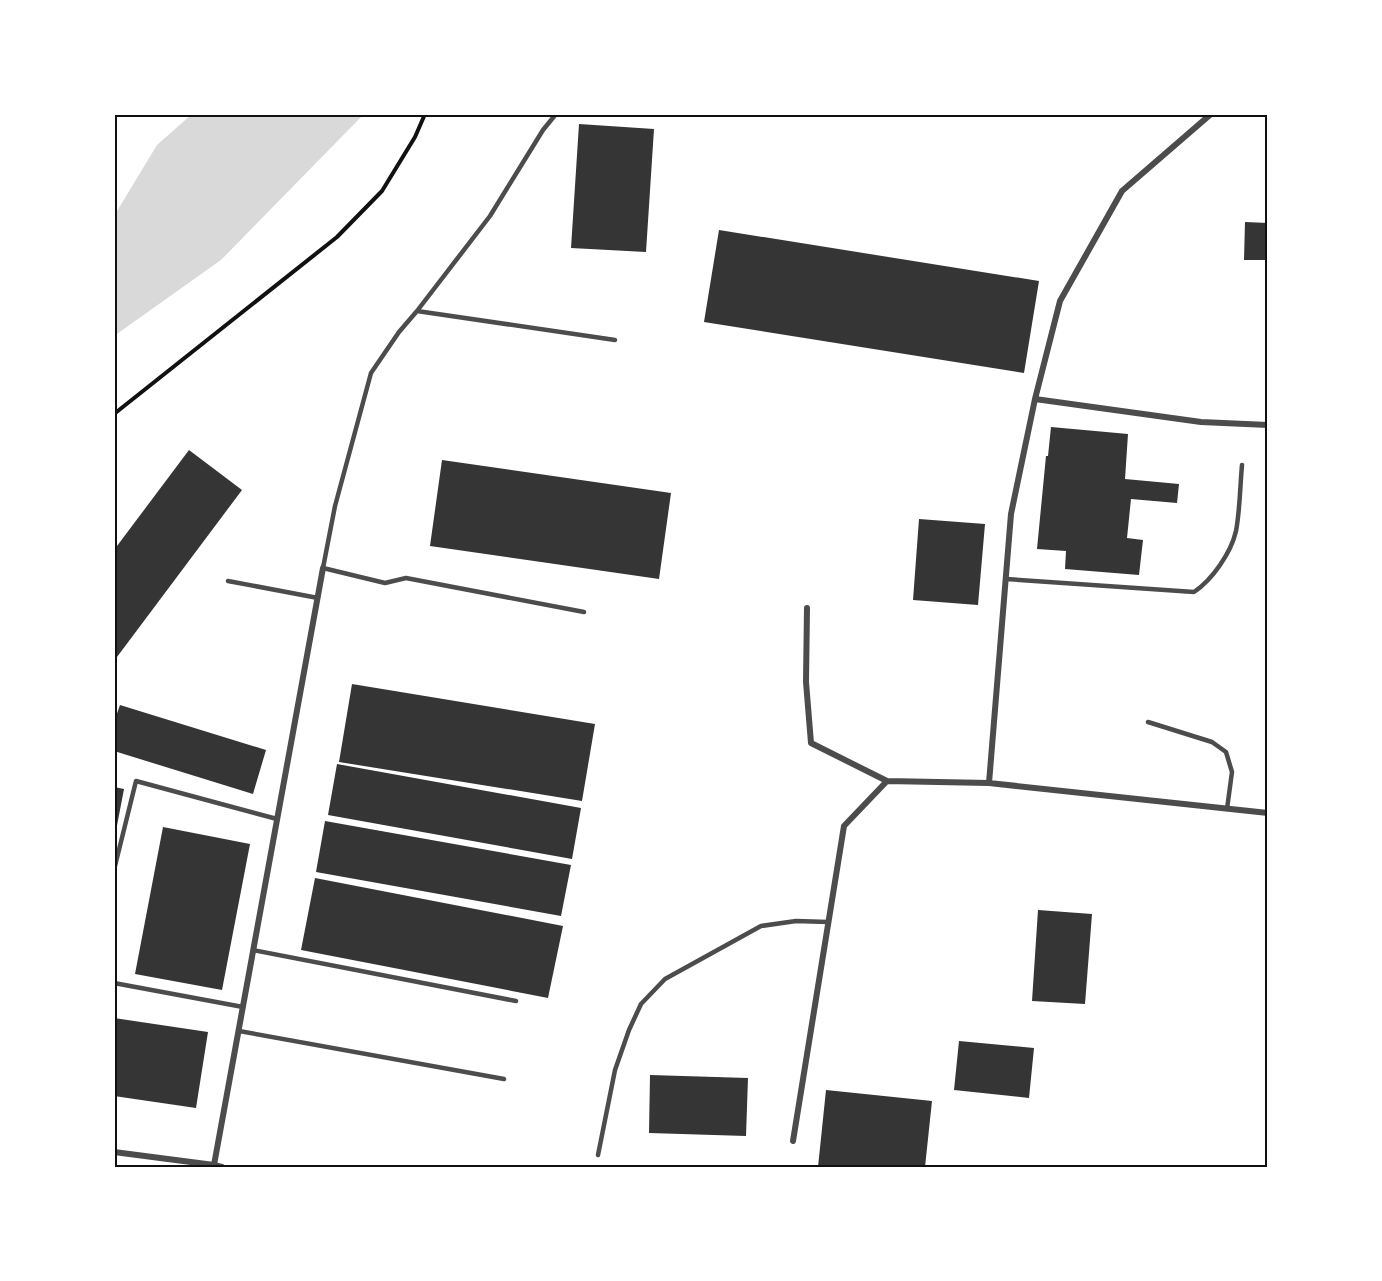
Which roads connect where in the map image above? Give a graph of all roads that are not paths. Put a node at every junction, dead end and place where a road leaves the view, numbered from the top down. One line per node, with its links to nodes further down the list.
1 (556, 114): 3 (lane)
2 (1211, 114): 5 (street)
3 (417, 311): 4 (lane); 8 (lane)
4 (615, 340)
5 (1035, 399): 6 (street); 9 (street)
6 (1268, 425)
7 (1242, 465): 9 (lane)
8 (323, 568): 11 (street); 13 (lane)
9 (1006, 579): 16 (street)
10 (228, 581): 11 (lane)
11 (318, 598): 19 (street)
12 (807, 608): 15 (street)
13 (584, 612)
14 (1148, 722): 17 (lane)
15 (887, 781): 16 (street); 21 (street)
16 (989, 783): 17 (street)
17 (1227, 808): 18 (street)
18 (1268, 813)
19 (277, 819): 20 (lane); 22 (street)
20 (114, 870)
21 (828, 922): 28 (street); 30 (lane)
22 (253, 950): 24 (lane); 25 (street)
23 (114, 983): 25 (lane)
24 (516, 1001)
25 (243, 1007): 26 (street)
26 (239, 1031): 27 (lane); 31 (street)
27 (504, 1079)
28 (793, 1141)
29 (114, 1152): 31 (street)
30 (598, 1155)
31 (214, 1166): 32 (street)
32 (222, 1167)

